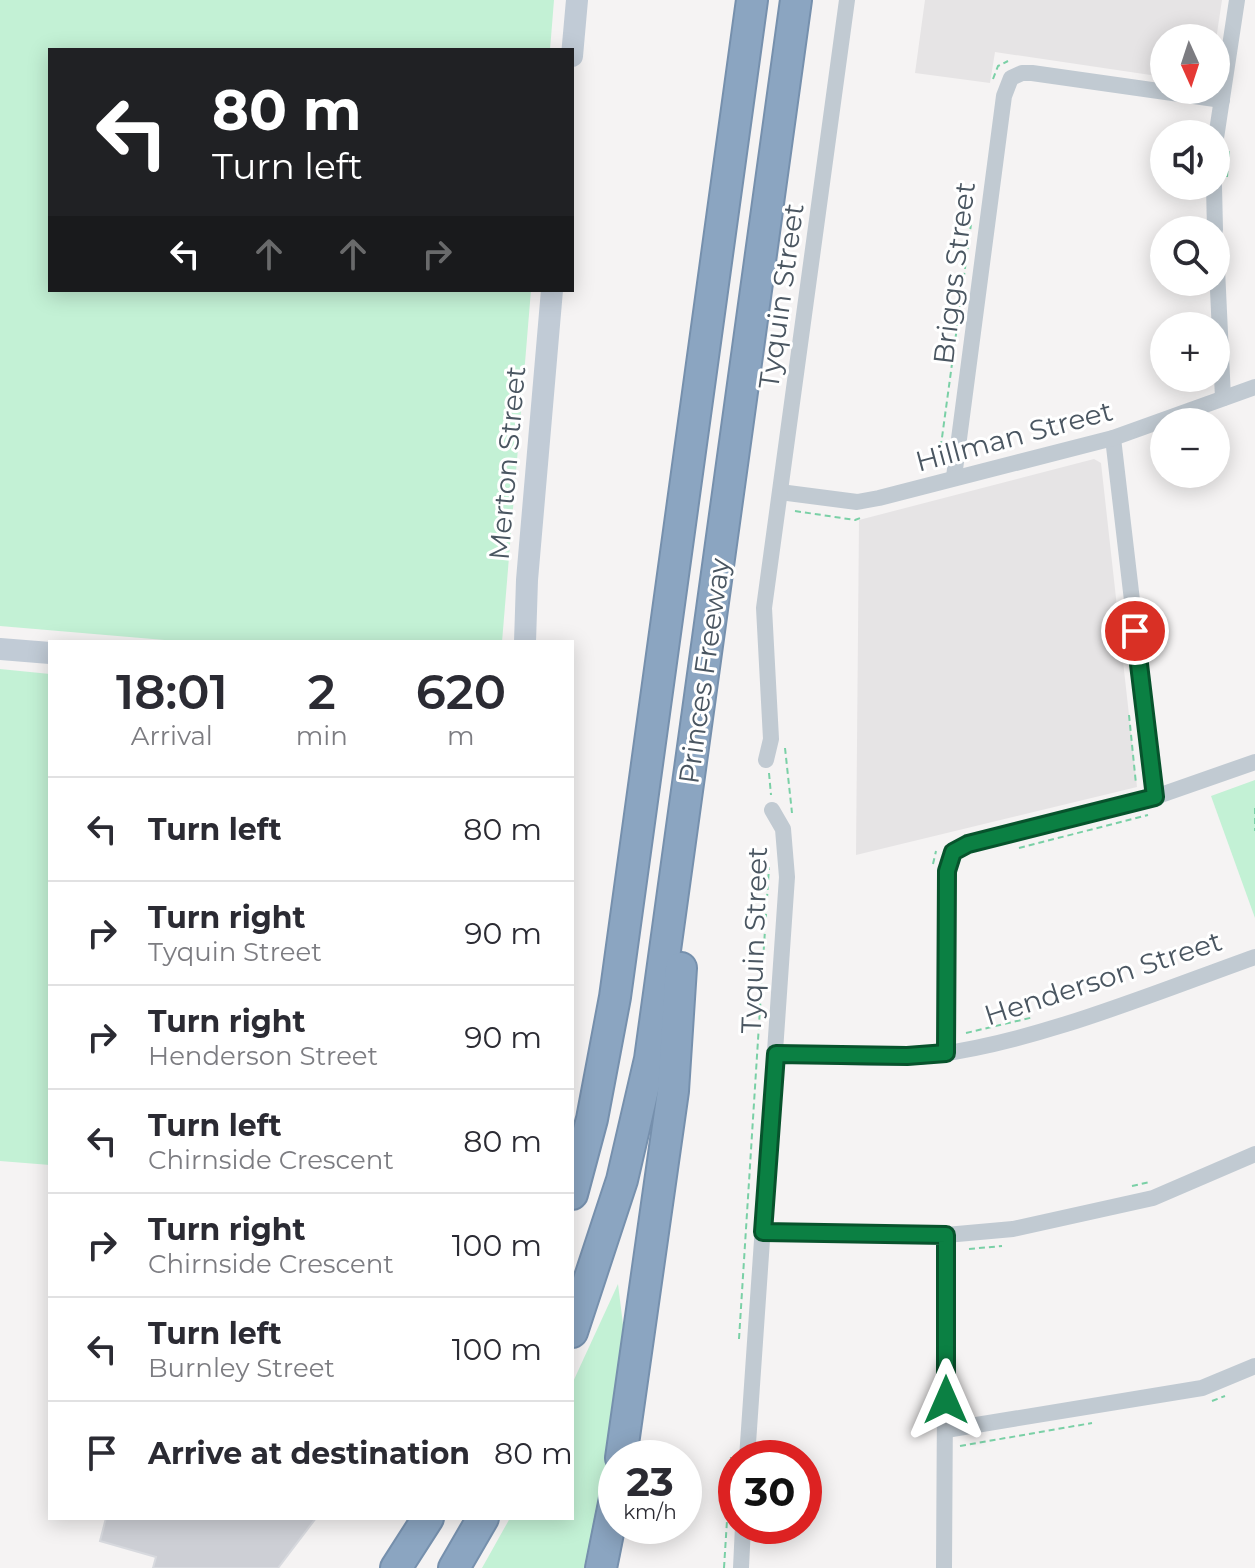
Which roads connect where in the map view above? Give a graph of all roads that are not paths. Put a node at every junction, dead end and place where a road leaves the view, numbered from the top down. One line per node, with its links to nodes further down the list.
1 (577, 0): 7 (street)
2 (752, 0): 28 (highway, Princes Freeway)
3 (796, 0): 23 (highway, Princes Freeway)
4 (847, 0): 15 (street, Tyquin Street)
5 (1237, 0): 6 (street)
6 (1230, 47)
7 (573, 48)
8 (1150, 90): 14 (street, Briggs Street)
9 (552, 292): 16 (street, Merton Street)
10 (1218, 296): 12 (street)
11 (1255, 387): 12 (street, Hillman Street)
12 (1223, 398): 13 (street, Hillman Street)
13 (1113, 438): 14 (street, Hillman Street); 21 (street)
14 (955, 471): 15 (street, Hillman Street)
15 (780, 492): 19 (street, Tyquin Street)
16 (525, 640)
17 (0, 649): 18 (street)
18 (48, 653)
19 (766, 760)
20 (1255, 762): 21 (street)
21 (1157, 804): 25 (street)
22 (772, 810): 26 (street, Tyquin Street)
23 (683, 828): 31 (highway, Princes Freeway); 34 (highway)
24 (1255, 957): 25 (street, Henderson Street)
25 (946, 1046): 26 (street, Henderson Street)
26 (776, 1054): 29 (street, Tyquin Street)
27 (1255, 1154): 30 (street)
28 (574, 1186)
29 (763, 1232): 30 (street); 35 (street, Tyquin Street)
30 (946, 1235): 33 (street)
31 (574, 1326)
32 (1255, 1366): 33 (street)
33 (946, 1430): 44 (street)
34 (624, 1440)
35 (741, 1440)
36 (427, 1520): 40 (highway)
37 (482, 1520): 41 (highway)
38 (606, 1544): 42 (highway)
39 (742, 1544): 43 (street)
40 (396, 1568)
41 (454, 1568)
42 (601, 1568)
43 (741, 1568)
44 (944, 1568)

